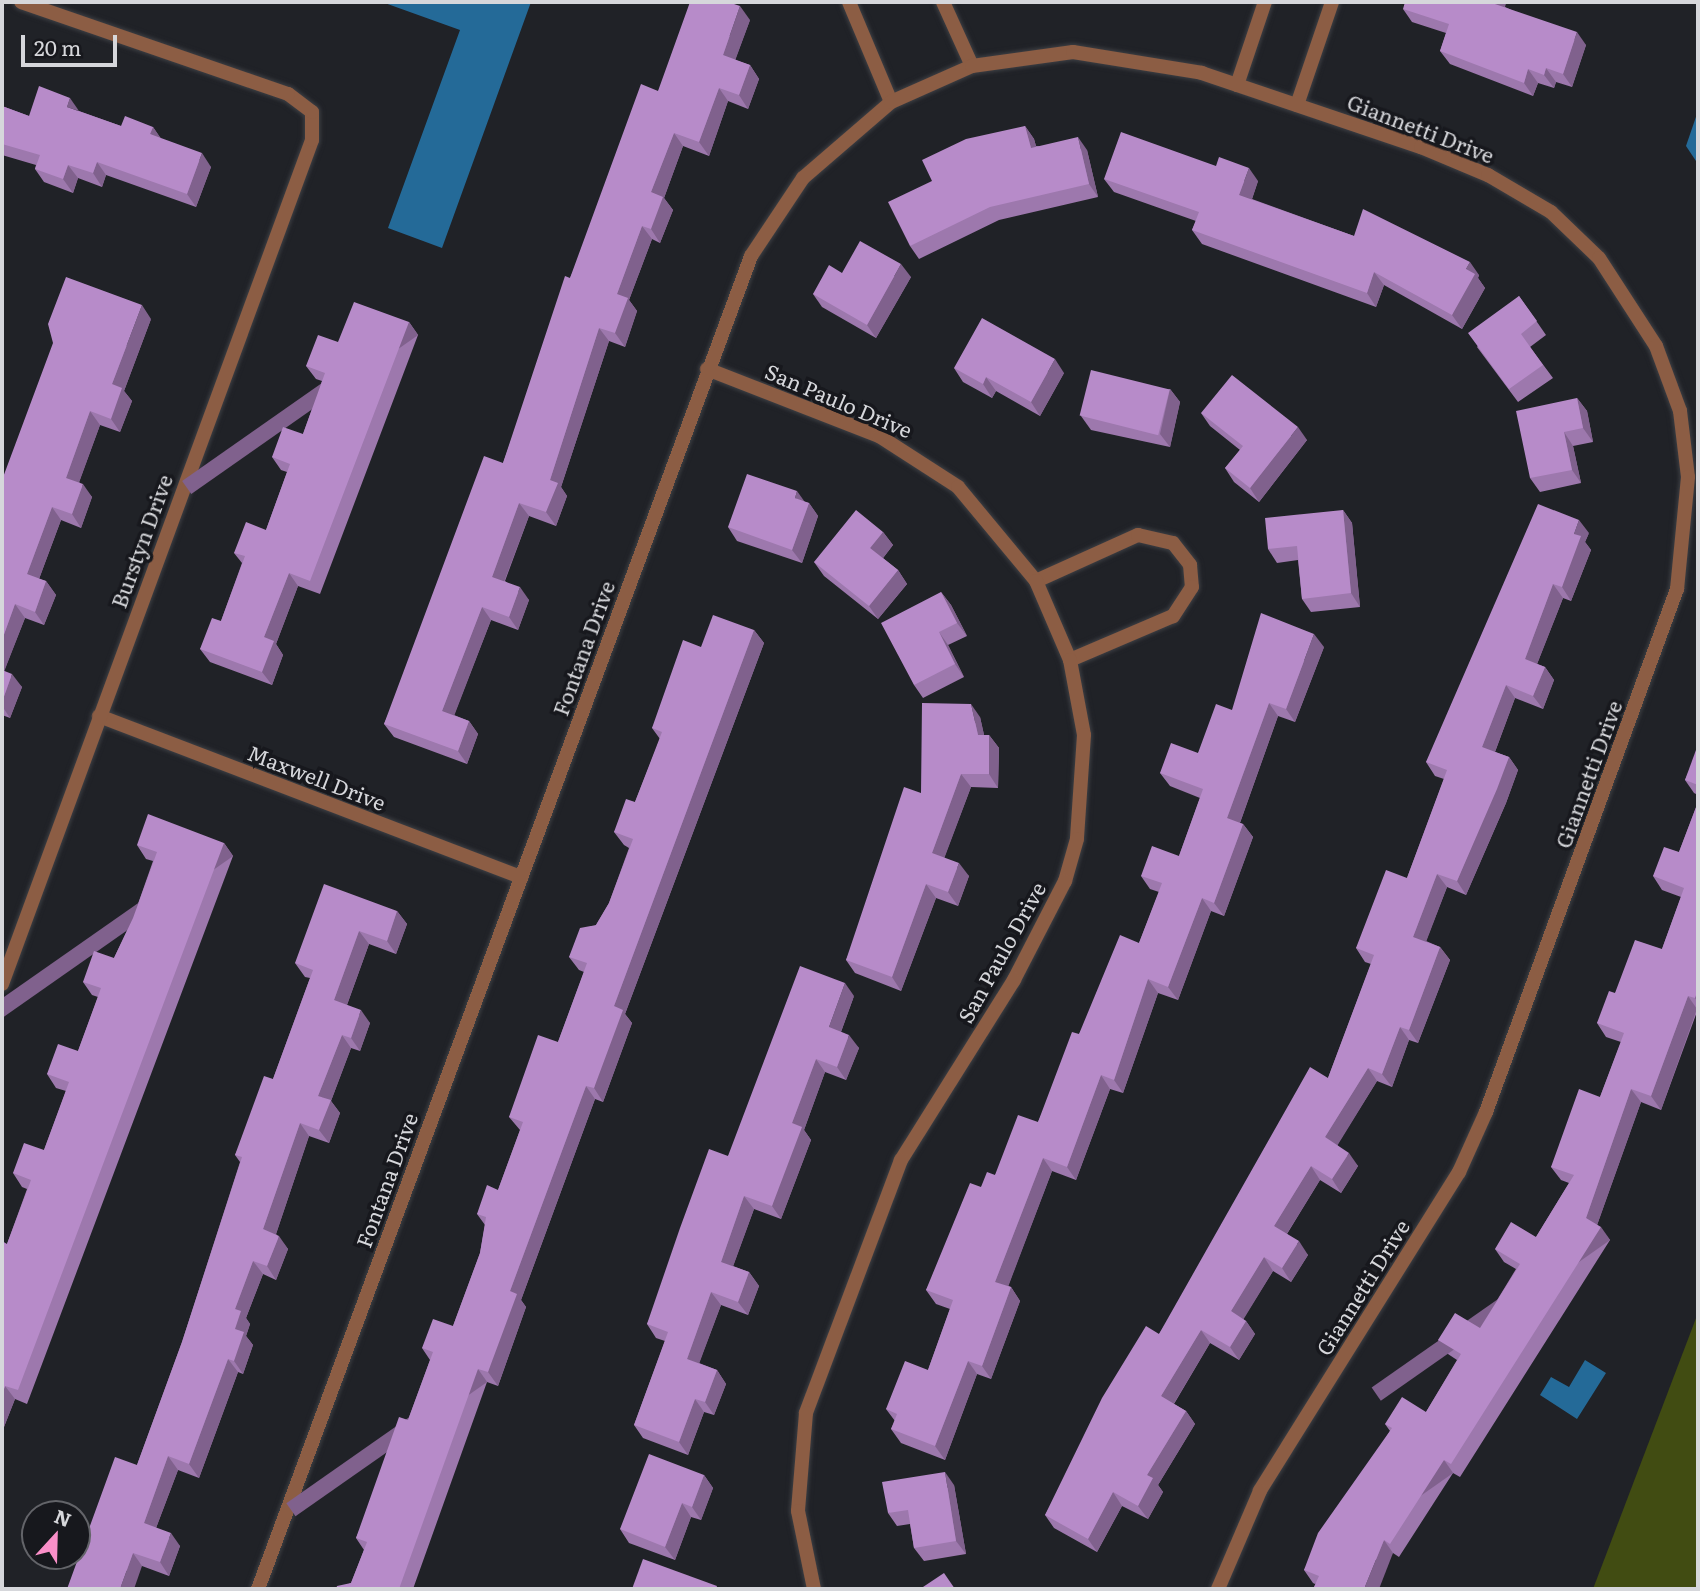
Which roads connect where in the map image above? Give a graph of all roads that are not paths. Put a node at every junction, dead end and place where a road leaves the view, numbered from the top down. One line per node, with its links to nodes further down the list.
1 (21, 2): 13 (street, Burstyn Drive)
2 (849, 2): 8 (street)
3 (943, 2): 6 (street)
4 (1265, 2): 7 (street)
5 (1332, 2): 9 (street)
6 (972, 66): 7 (street, Fontana Drive); 8 (street, Fontana Drive)
7 (1237, 85): 9 (street, Fontana Drive)
8 (891, 102): 10 (street, Fontana Drive)
9 (1297, 106): 18 (street, Giannetti Drive)
10 (708, 369): 11 (street, San Paulo Drive); 14 (street, Fontana Drive)
11 (1036, 581): 12 (street, San Paulo Drive); 12 (street)
12 (1070, 660): 17 (street, San Paulo Drive)
13 (99, 716): 14 (street, Maxwell Drive); 15 (street, Burstyn Drive)
14 (521, 877): 16 (street, Fontana Drive)
15 (2, 984)
16 (258, 1589)
17 (814, 1589)
18 (1218, 1589)

